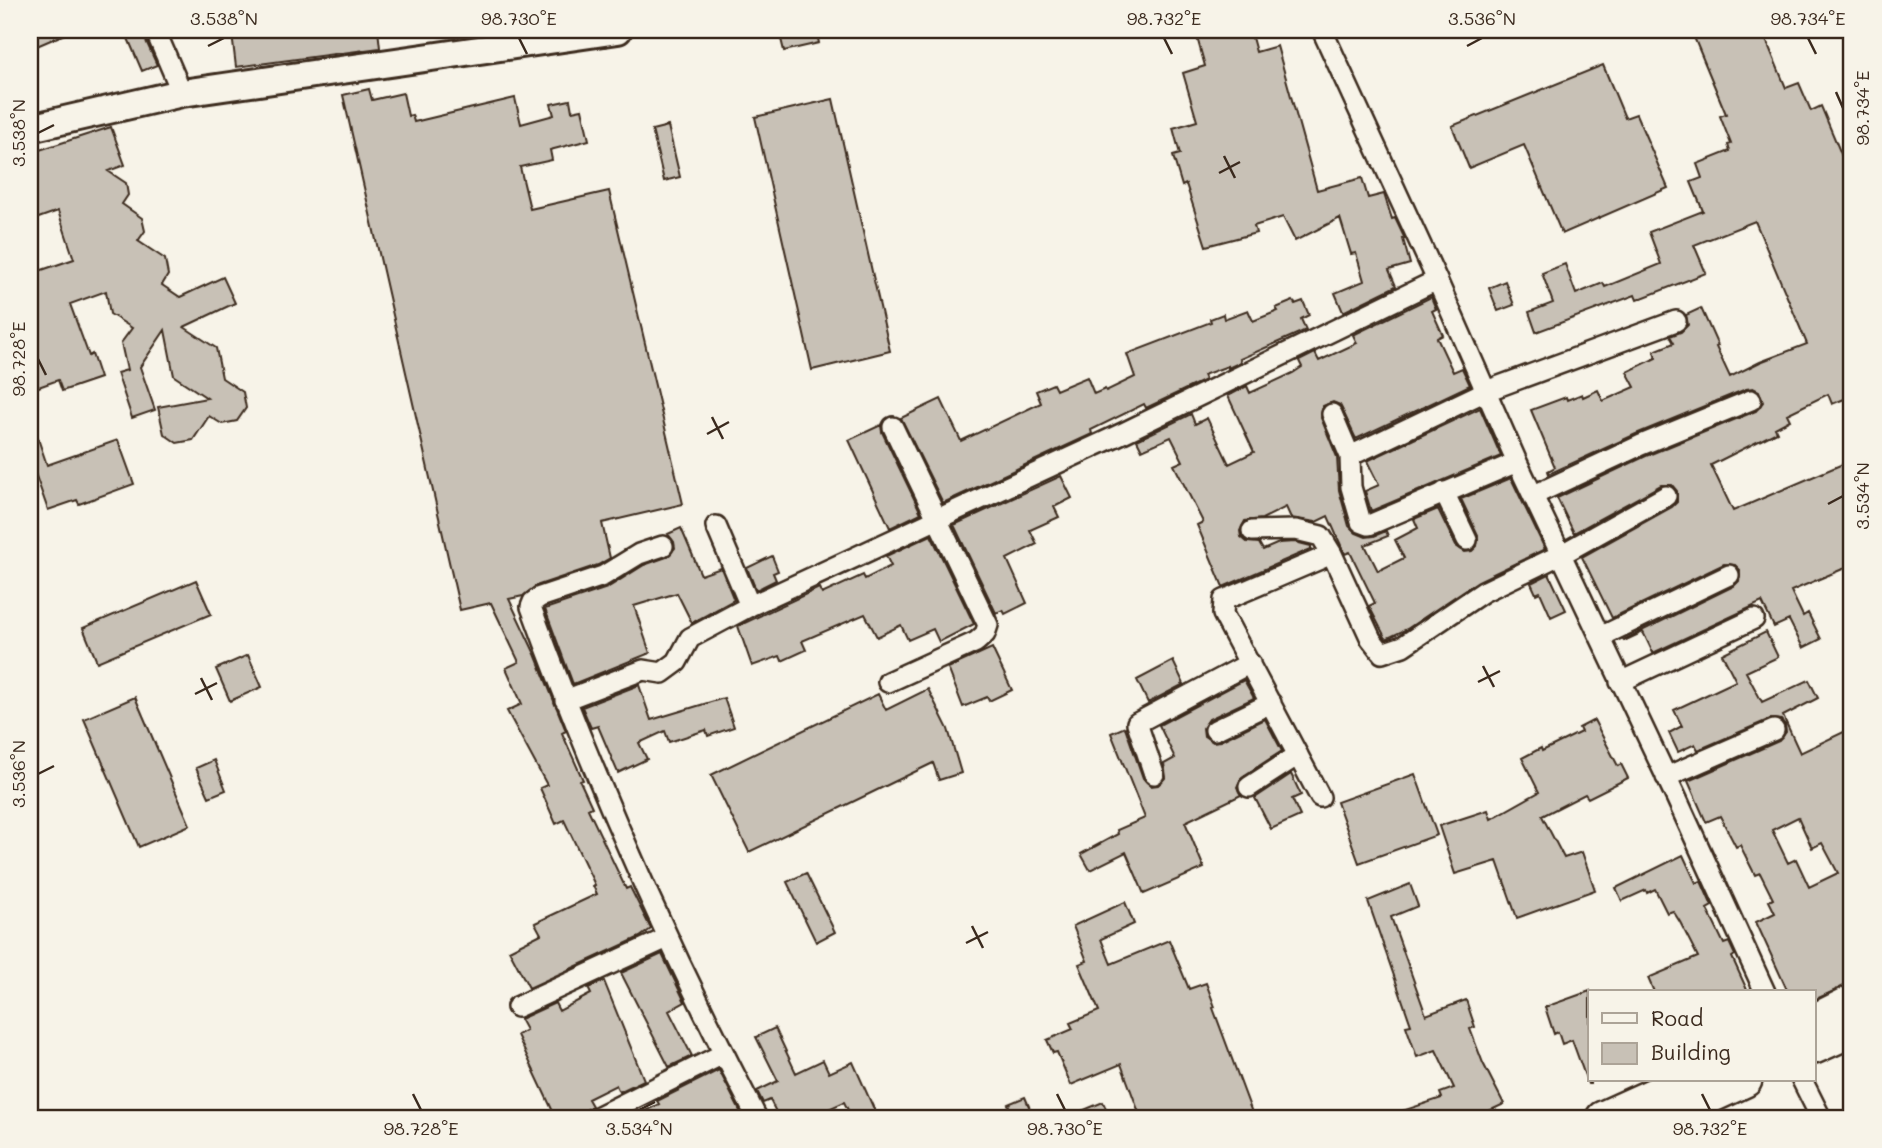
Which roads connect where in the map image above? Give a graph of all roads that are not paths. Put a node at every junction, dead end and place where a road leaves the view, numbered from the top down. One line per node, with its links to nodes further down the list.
1 (155, 30): 4 (street)
2 (618, 30): 4 (street)
3 (1322, 30): 6 (street)
4 (182, 93): 5 (street)
5 (30, 128)
6 (1437, 280): 8 (street); 17 (street)
7 (1676, 321): 8 (street)
8 (1486, 391): 12 (street); 13 (street)
9 (1751, 400): 15 (street)
10 (1332, 414): 12 (street)
11 (893, 427): 17 (street)
12 (1350, 456): 14 (street)
13 (1517, 462): 14 (street); 15 (street)
14 (1444, 492): 20 (street)
15 (1534, 495): 23 (street)
16 (1666, 496): 23 (street)
17 (937, 518): 25 (street); 29 (street)
18 (716, 526): 25 (street)
19 (1252, 531): 22 (street)
20 (1466, 540)
21 (663, 546): 31 (street)
22 (1332, 554): 23 (street); 28 (street)
23 (1562, 554): 27 (street)
24 (1729, 575): 27 (street)
25 (750, 606): 31 (street)
26 (1754, 619): 30 (street)
27 (1600, 637): 30 (street)
28 (1250, 663): 32 (street); 36 (street)
29 (888, 682)
30 (1620, 682): 37 (street)
31 (565, 700): 40 (street)
32 (1271, 704): 33 (street); 35 (street)
33 (1215, 730)
34 (1774, 730): 37 (street)
35 (1298, 755): 38 (street); 39 (street)
36 (1154, 774)
37 (1666, 777): 41 (street)
38 (1249, 787)
39 (1320, 797)
40 (667, 938): 43 (street); 47 (street)
41 (1764, 990)
42 (1852, 1002): 44 (highway)
43 (517, 1007)
44 (1815, 1020)
45 (1852, 1030): 46 (highway)
46 (1815, 1047)
47 (723, 1054): 51 (street); 52 (street)
48 (1683, 1082): 53 (highway)
49 (1741, 1082): 54 (highway)
50 (1803, 1082): 55 (street)
51 (595, 1118)
52 (757, 1118)
53 (1603, 1118)
54 (1663, 1118)
55 (1821, 1118)

